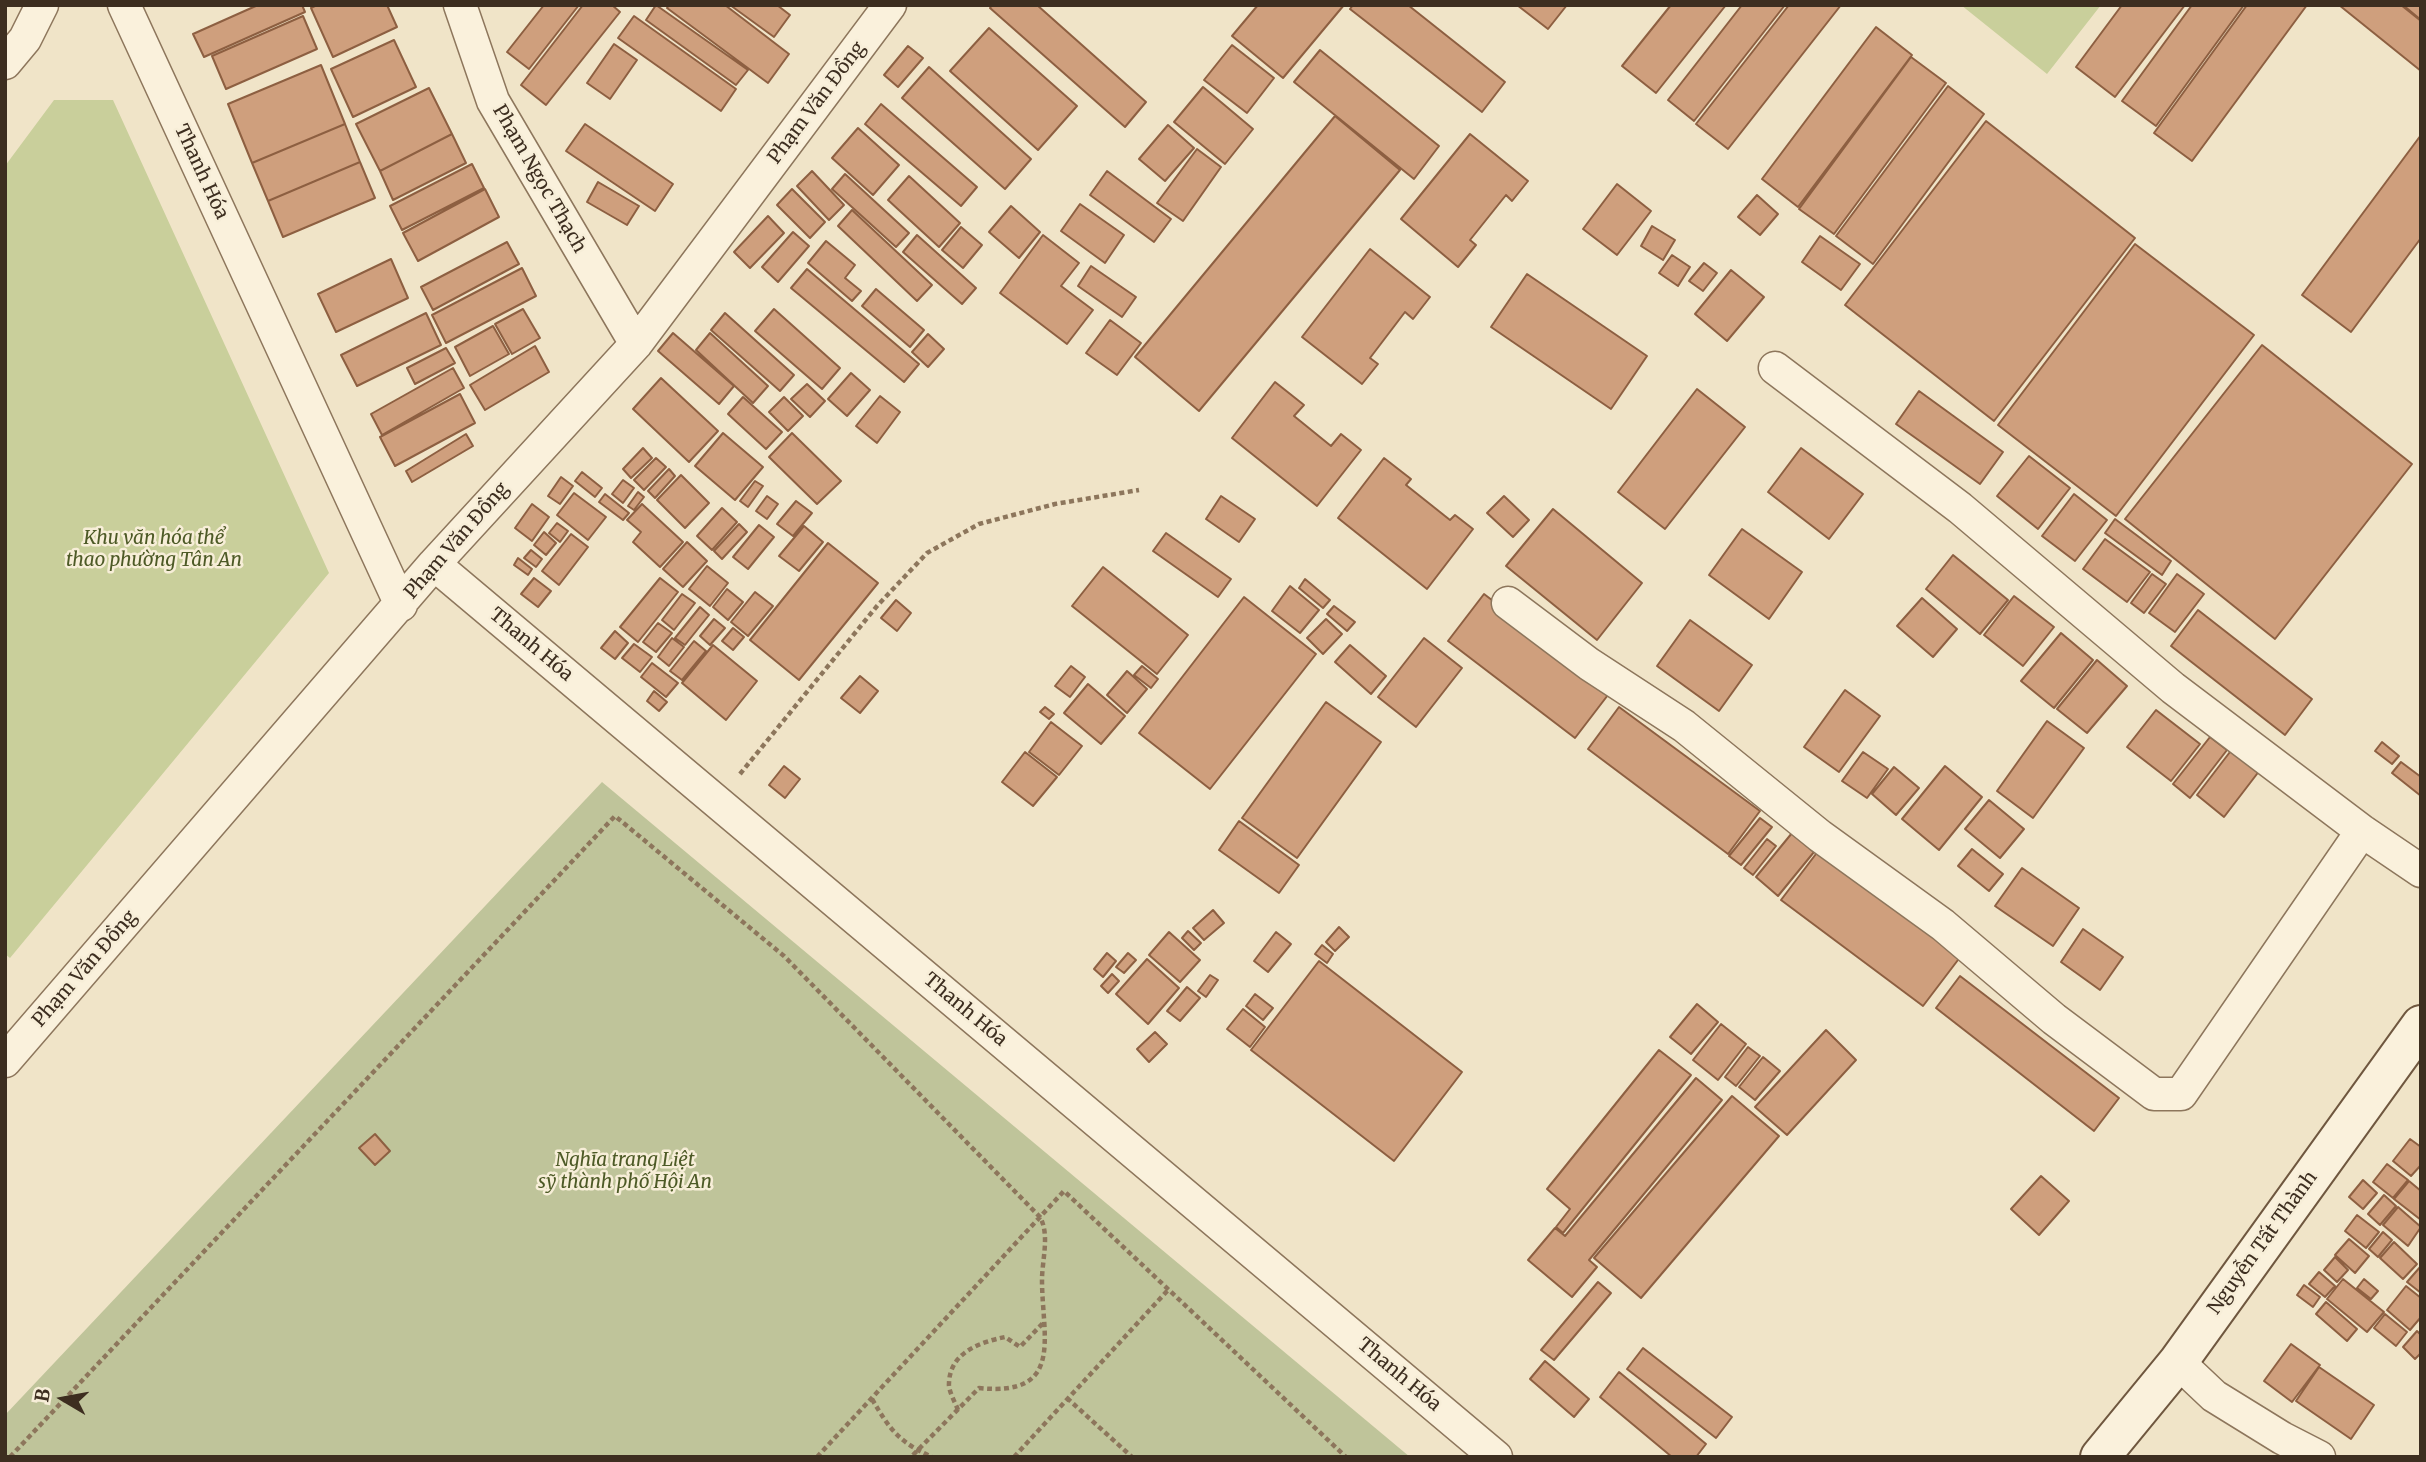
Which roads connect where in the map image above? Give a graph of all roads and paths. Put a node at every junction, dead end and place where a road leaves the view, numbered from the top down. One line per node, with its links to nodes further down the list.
1 (41, 5): 5 (street)
2 (124, 5): 11 (street, Thanh Hóa)
3 (460, 5): 6 (street, Phạm Ngọc Thạch)
4 (890, 5): 6 (street, Phạm Văn Đồng)
5 (5, 63)
6 (636, 344): 9 (street, Phạm Văn Đồng)
7 (1775, 368): 13 (street)
8 (1139, 490): 12 (path)
9 (434, 564): 11 (street, Phạm Văn Đồng); 12 (street, Thanh Hóa)
10 (1508, 603): 13 (street)
11 (401, 605): 16 (street, Phạm Văn Đồng)
12 (718, 802): 32 (street, Thanh Hóa)
13 (2362, 831): 14 (street)
14 (2421, 871)
15 (2421, 1025): 20 (main road, Nguyễn Tất Thành)
16 (5, 1061)
17 (1040, 1217): 18 (path); 19 (path); 22 (path); 25 (path)
18 (1169, 1289): 21 (path); 31 (path)
19 (1044, 1322): 23 (path); 23 (path)
20 (2178, 1362): 33 (main road, Nguyễn Tất Thành); 34 (street)
21 (1067, 1398): 29 (path); 30 (path)
22 (872, 1399): 24 (path); 26 (path)
23 (957, 1410): 24 (path)
24 (917, 1450): 27 (path); 28 (path)
25 (10, 1457)
26 (817, 1457)
27 (911, 1457)
28 (932, 1457)
29 (1014, 1457)
30 (1132, 1457)
31 (1346, 1457)
32 (1496, 1457)
33 (2100, 1457)
34 (2319, 1457)

